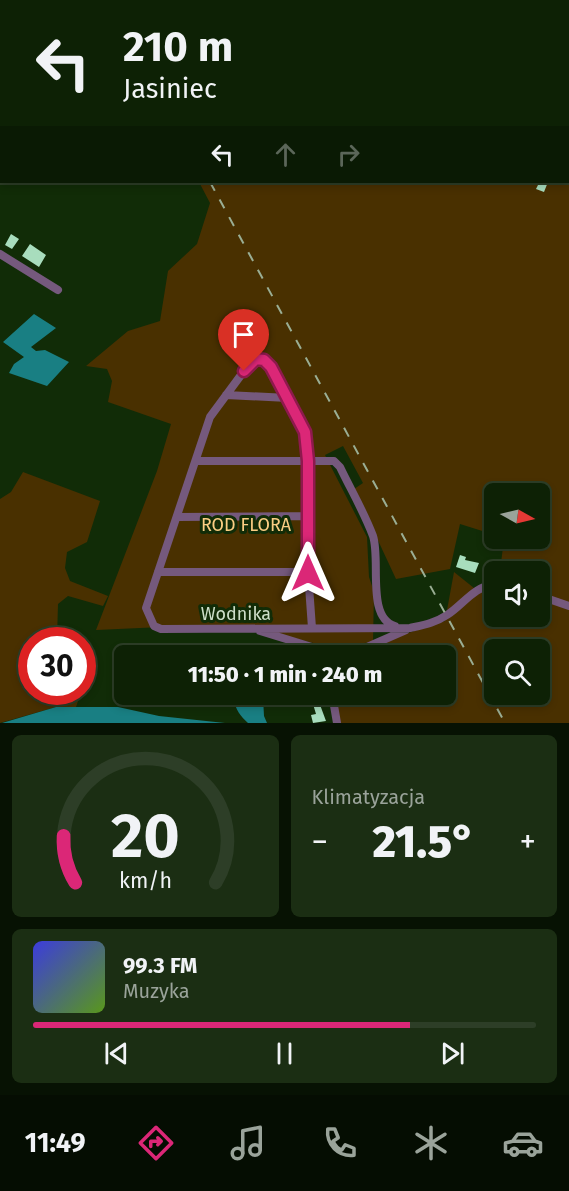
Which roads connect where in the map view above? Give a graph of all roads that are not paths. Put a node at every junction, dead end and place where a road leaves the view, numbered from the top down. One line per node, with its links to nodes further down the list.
1 (0, 254): 2 (street)
2 (58, 290)
3 (226, 395): 4 (street); 4 (street); 5 (street)
4 (288, 398): 6 (street)
5 (196, 460): 6 (street); 8 (street)
6 (308, 461): 7 (street); 15 (street)
7 (308, 516): 8 (street); 10 (street)
8 (177, 517): 9 (street)
9 (158, 572): 10 (street); 16 (street, Wodnika)
10 (308, 573): 14 (street)
11 (484, 586): 15 (street)
12 (550, 599): 13 (street)
13 (569, 606)
14 (312, 628): 15 (street, Wodnika); 16 (street, Wodnika)
15 (410, 628): 18 (street)
16 (253, 629): 17 (street)
17 (305, 645)
18 (372, 645)
19 (334, 705): 20 (street)
20 (338, 723)

